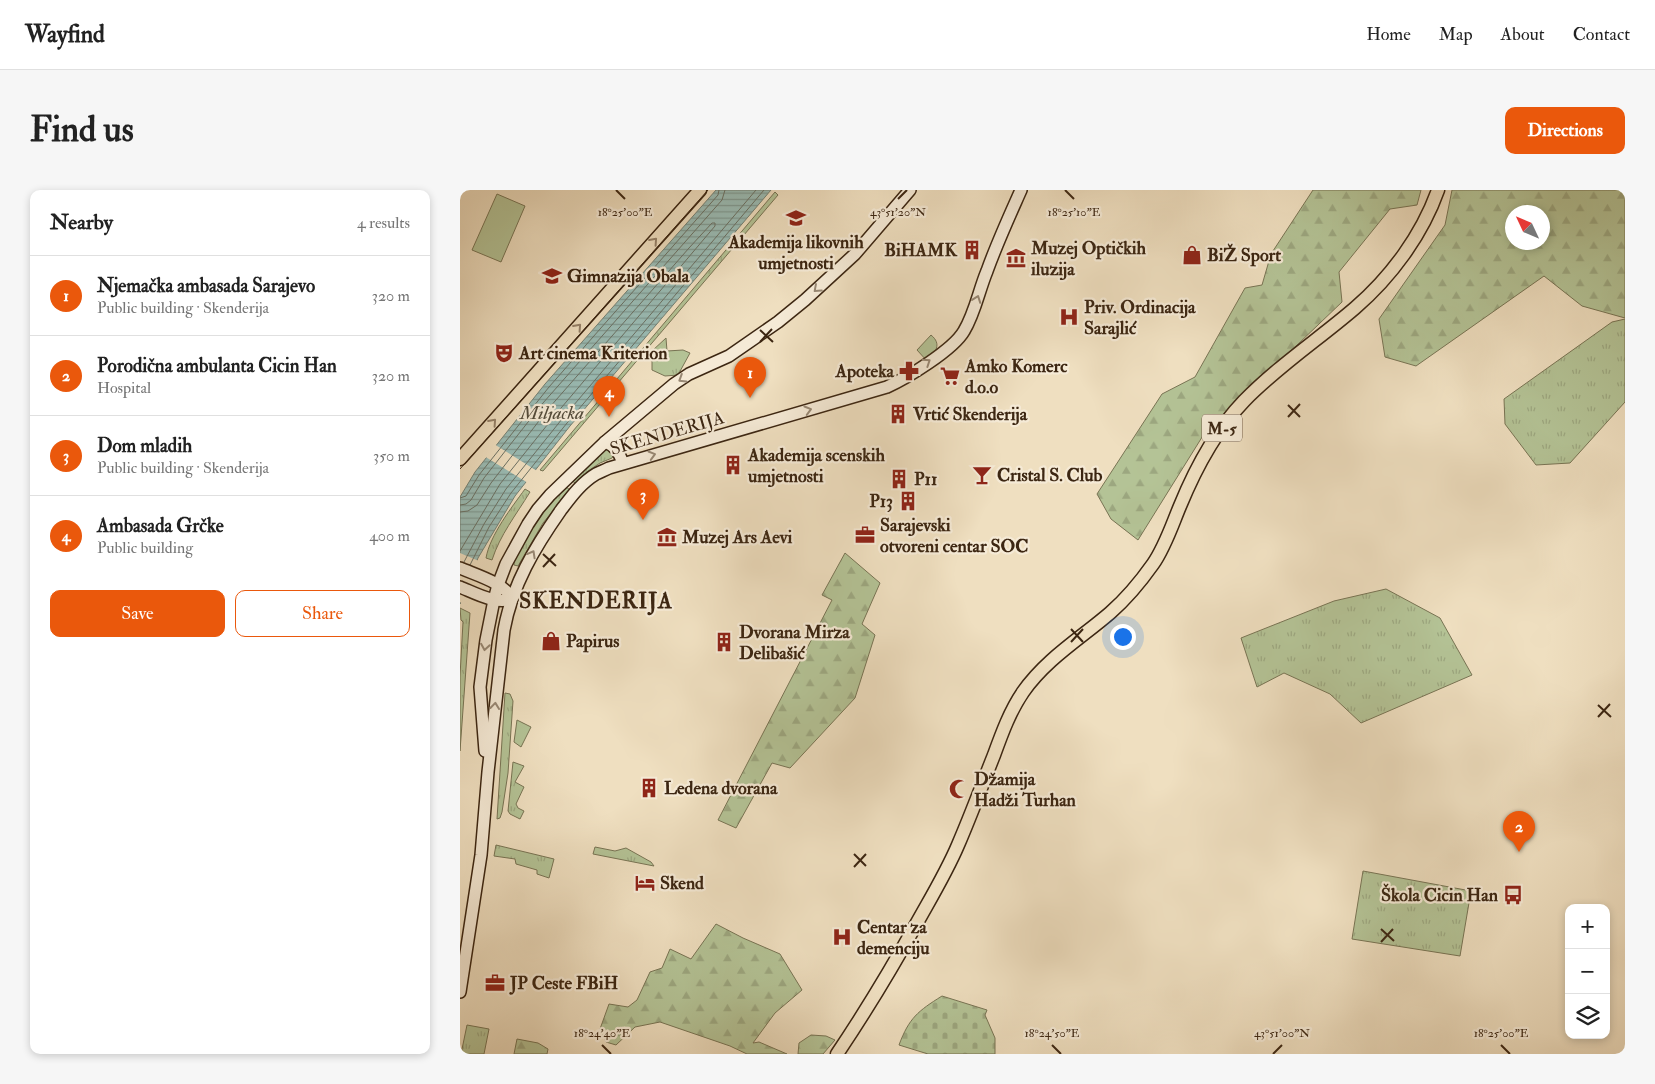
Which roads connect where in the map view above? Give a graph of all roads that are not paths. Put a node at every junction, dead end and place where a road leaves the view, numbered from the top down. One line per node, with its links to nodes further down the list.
1 (700, 190): 6 (main road, one-way to 1)
2 (910, 190): 5 (main road, one-way to 5)
3 (1021, 190): 7 (main road, SKENDERIJA, one-way to 3)
4 (1438, 190): 15 (main road, M-5)
5 (605, 442): 7 (main road); 9 (main road)
6 (460, 459)
7 (623, 463): 11 (main road, SKENDERIJA, one-way to 7)
8 (460, 568): 9 (main road)
9 (498, 585): 11 (main road); 12 (main road)
10 (460, 587): 12 (main road)
11 (512, 599): 12 (main road); 13 (main road, SKENDERIJA, one-way to 11)
12 (494, 600): 13 (main road, one-way to 13)
13 (488, 772): 14 (main road)
14 (460, 992)
15 (837, 1054)

